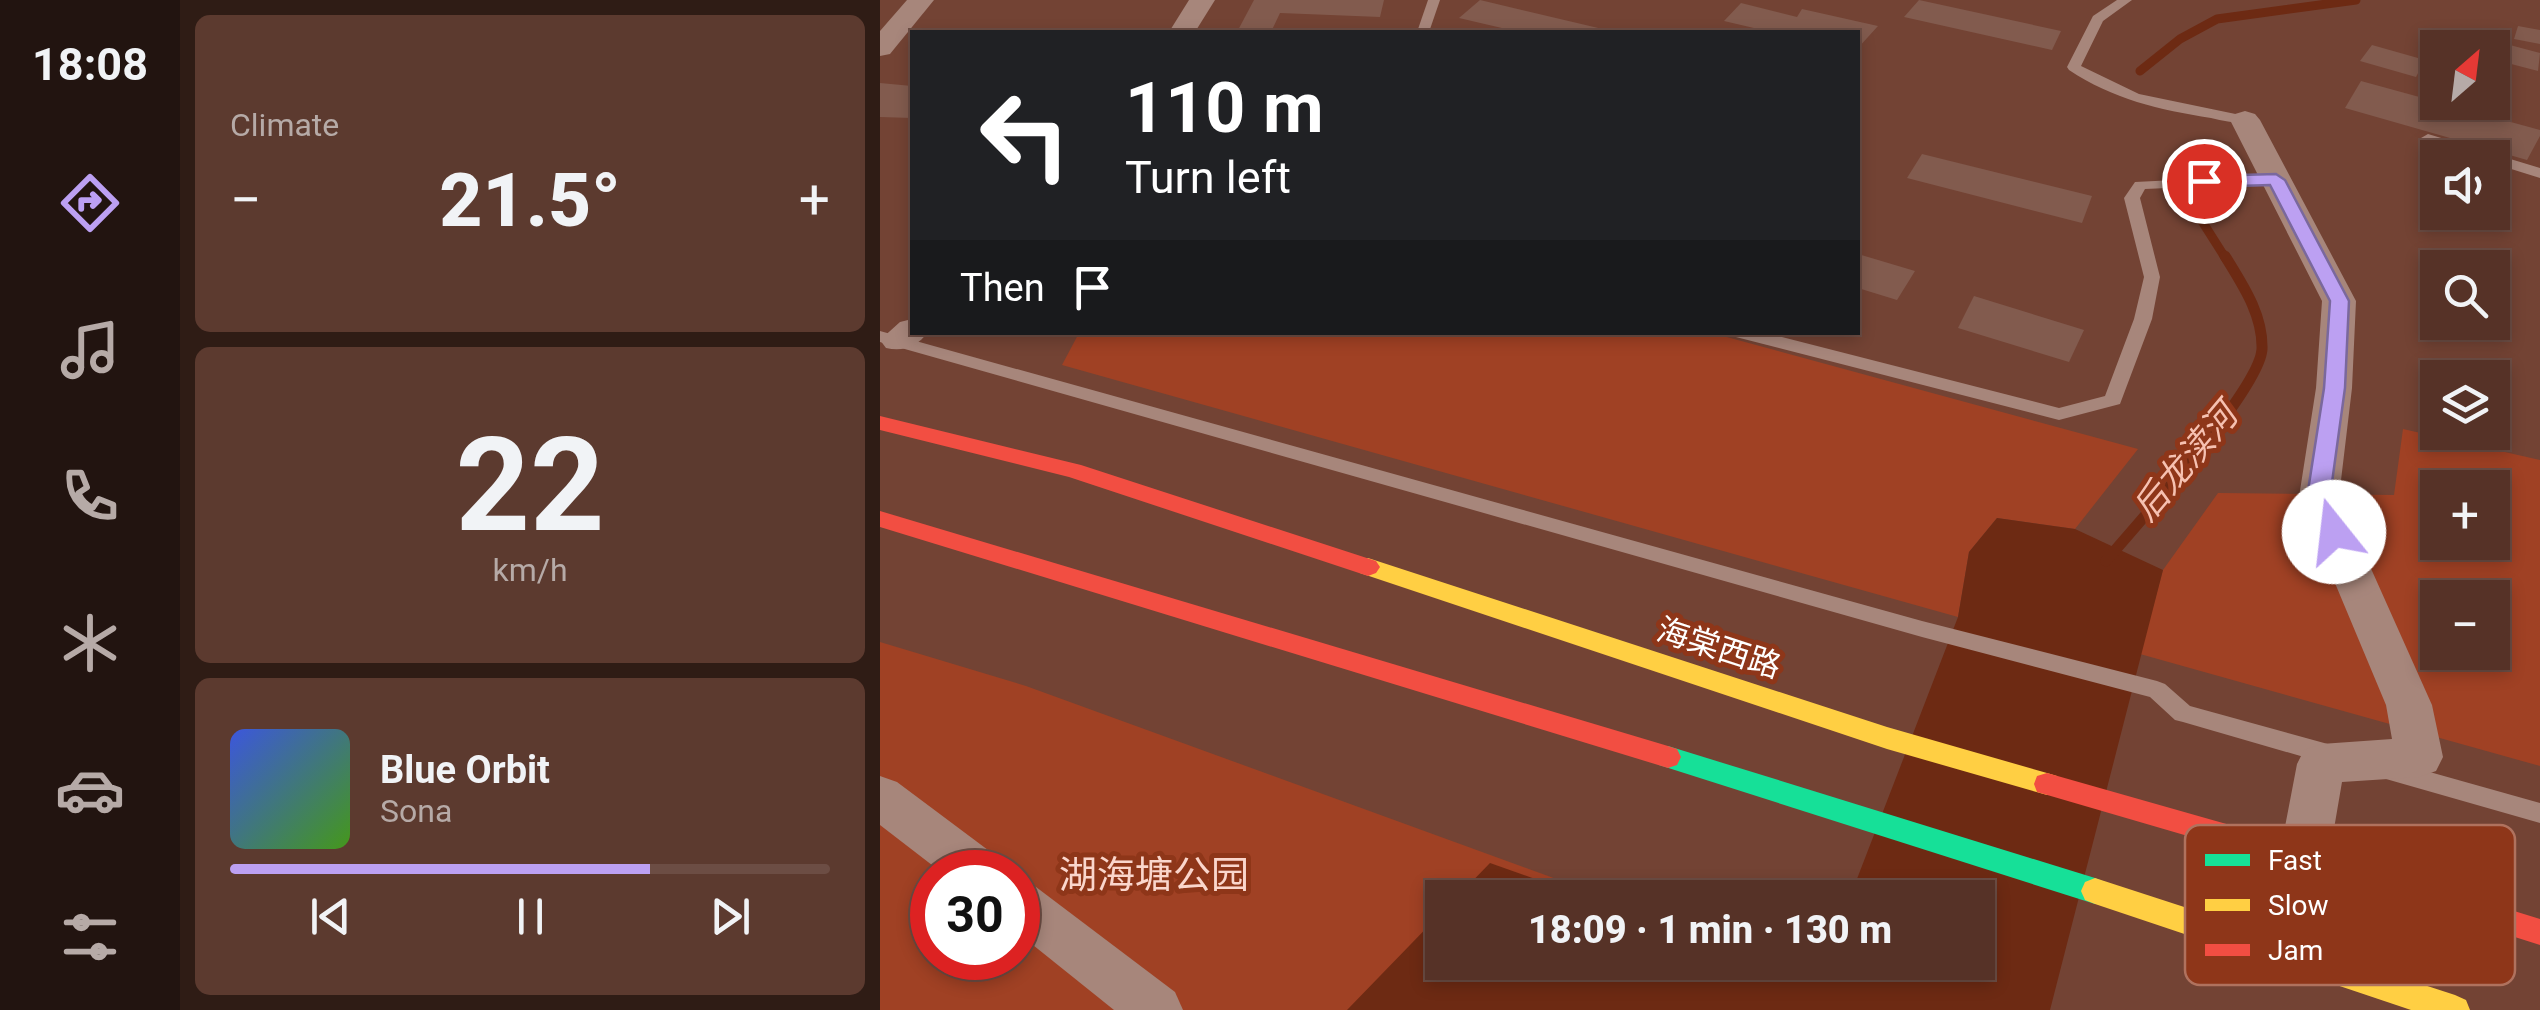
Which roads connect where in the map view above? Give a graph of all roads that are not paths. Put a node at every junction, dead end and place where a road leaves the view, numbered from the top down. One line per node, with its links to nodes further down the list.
1 (921, 0): 7 (street)
2 (1202, 0): 5 (street)
3 (1434, 0): 6 (lane)
4 (2126, 0): 8 (lane)
5 (1183, 30)
6 (1424, 30)
7 (880, 48)
8 (2245, 120): 13 (street)
9 (2428, 138): 10 (lane)
10 (2434, 140)
11 (2510, 164): 12 (lane)
12 (2540, 173)
13 (2276, 180): 15 (lane); 18 (street)
14 (897, 335): 18 (lane)
15 (1750, 335)
16 (880, 423): 21 (main road, 海棠西路)
17 (880, 519): 24 (main road)
18 (2355, 761): 20 (lane); 22 (street)
19 (880, 797): 23 (street)
20 (2540, 813)
21 (2191, 825)
22 (2310, 825)
23 (949, 850)
24 (2185, 919)
25 (1040, 920): 29 (street)
26 (2515, 924): 27 (main road, 海棠西路)
27 (2540, 932)
28 (2381, 985): 30 (main road)
29 (1156, 1010)
30 (2455, 1010)

